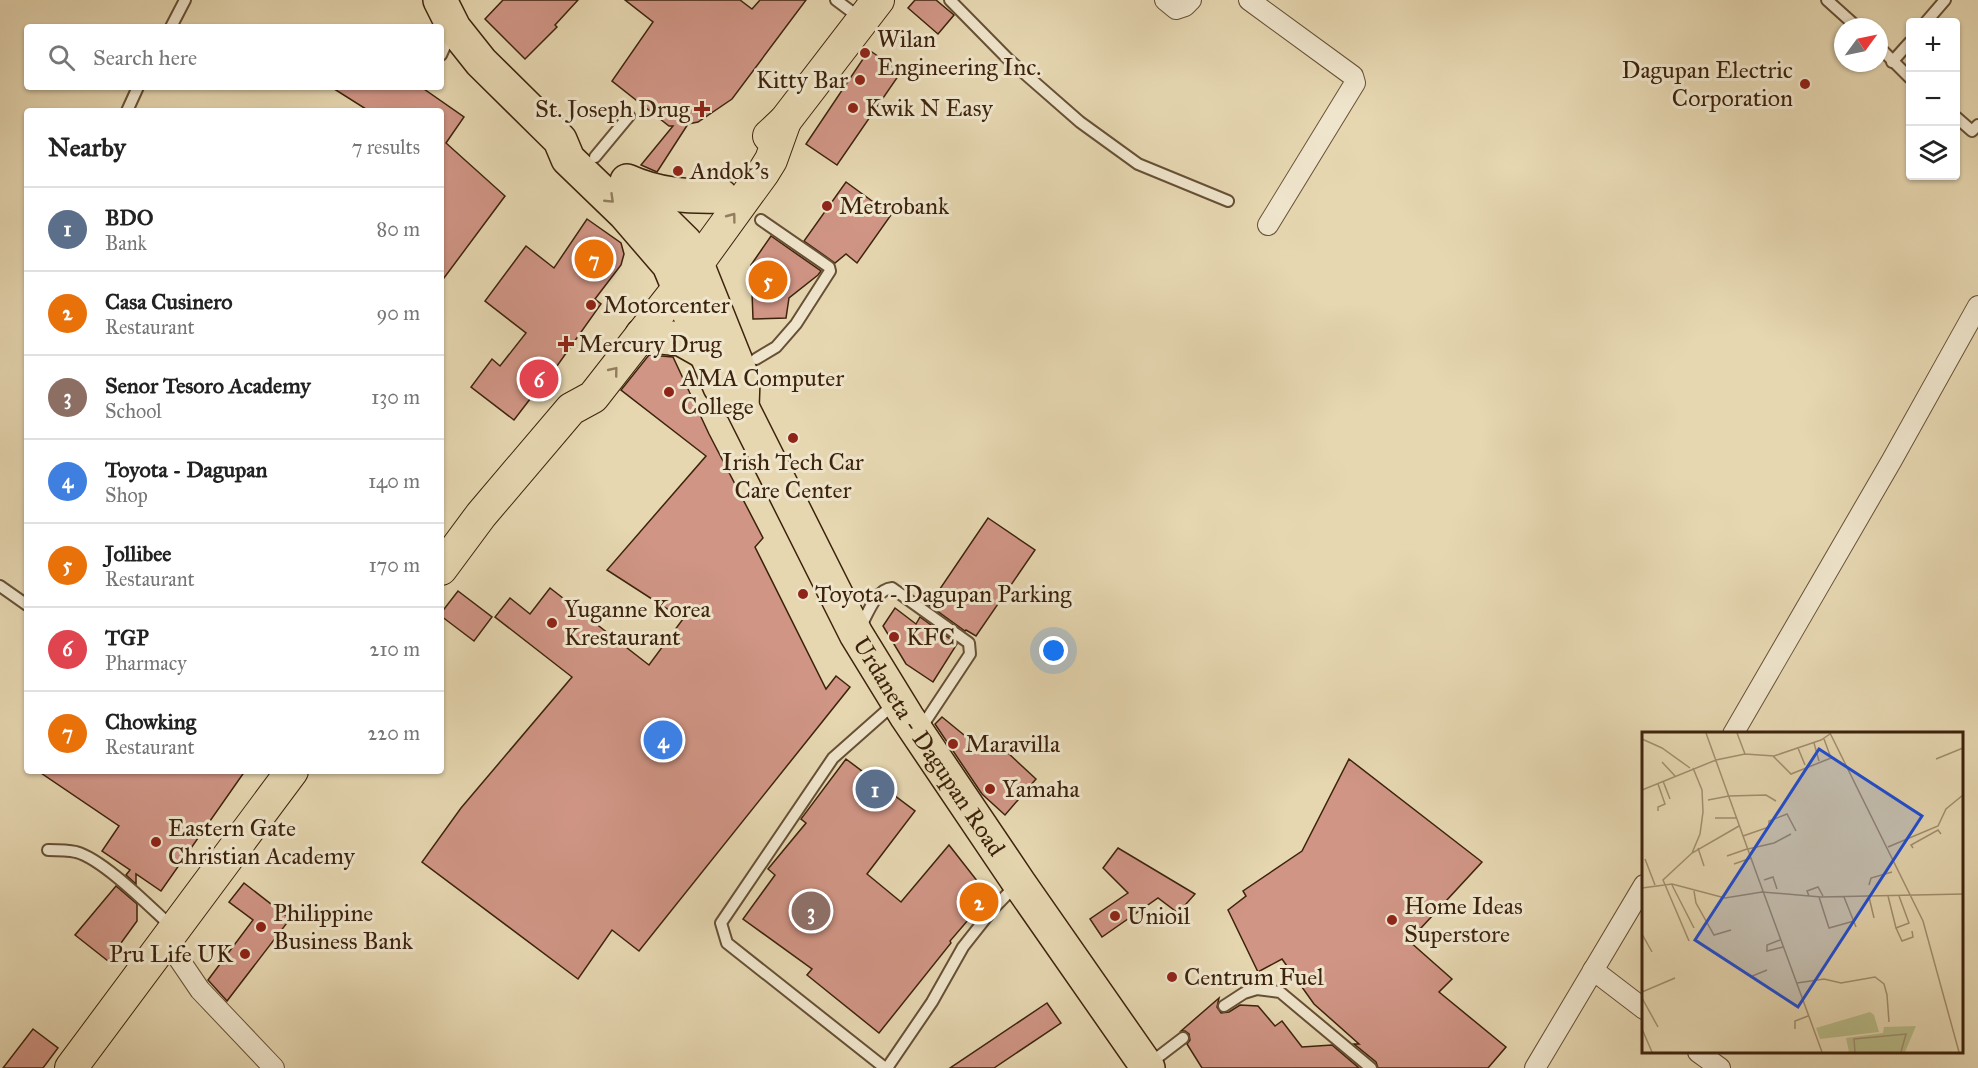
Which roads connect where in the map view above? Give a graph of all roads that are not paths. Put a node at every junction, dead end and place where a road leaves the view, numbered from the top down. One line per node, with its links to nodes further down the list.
1 (185, 0): 12 (lane)
2 (836, 0): 9 (lane)
3 (950, 0): 28 (lane)
4 (1165, 0): 5 (street)
5 (1191, 0)
6 (1250, 0): 30 (street)
7 (1827, 0): 10 (lane)
8 (1945, 0): 11 (lane)
9 (870, 10): 22 (main road)
10 (1847, 18)
11 (1929, 18)
12 (173, 24)
13 (445, 28): 24 (highway)
14 (1906, 47): 16 (lane)
15 (1888, 57): 16 (lane)
16 (1892, 62): 17 (lane)
17 (1906, 74)
18 (137, 90): 19 (lane)
19 (128, 108)
20 (629, 116): 25 (lane)
21 (1960, 120): 23 (lane)
22 (785, 121): 27 (main road); 31 (main road, one-way to 22)
23 (1978, 124)
24 (560, 140): 25 (highway); 31 (highway, one-way to 31)
25 (595, 157): 26 (highway)
26 (620, 178): 27 (highway); 31 (highway)
27 (721, 196): 31 (main road)
28 (1228, 201)
29 (762, 220): 35 (lane)
30 (1268, 225)
31 (682, 264): 33 (main road); 34 (highway, Urdaneta - Dagupan Road); 36 (highway, Urdaneta - Dagupan Road); 37 (main road)
32 (1978, 306): 43 (street)
33 (642, 335): 34 (highway); 37 (main road, one-way to 33)
34 (704, 352): 36 (highway, Urdaneta - Dagupan Road)
35 (756, 359)
36 (742, 407): 41 (highway, Urdaneta - Dagupan Road)
37 (571, 409): 38 (main road)
38 (444, 565)
39 (0, 586): 40 (lane)
40 (24, 603)
41 (856, 634): 42 (highway, Urdaneta - Dagupan Road); 44 (lane)
42 (897, 702): 44 (highway, Urdaneta - Dagupan Road); 58 (lane)
43 (1734, 732)
44 (917, 733): 47 (highway, Urdaneta - Dagupan Road)
45 (283, 777): 49 (main road)
46 (48, 850): 49 (lane)
47 (1019, 883): 55 (highway, Urdaneta - Dagupan Road); 58 (lane)
48 (1642, 888): 50 (street)
49 (170, 935): 56 (main road); 57 (street)
50 (1593, 970): 52 (street); 60 (street)
51 (1224, 1006): 59 (lane)
52 (1642, 1007)
53 (1183, 1038): 55 (lane)
54 (1699, 1053): 61 (street)
55 (1143, 1065)
56 (71, 1068)
57 (274, 1068)
58 (886, 1068)
59 (1371, 1068)
60 (1535, 1068)
61 (1720, 1068)

